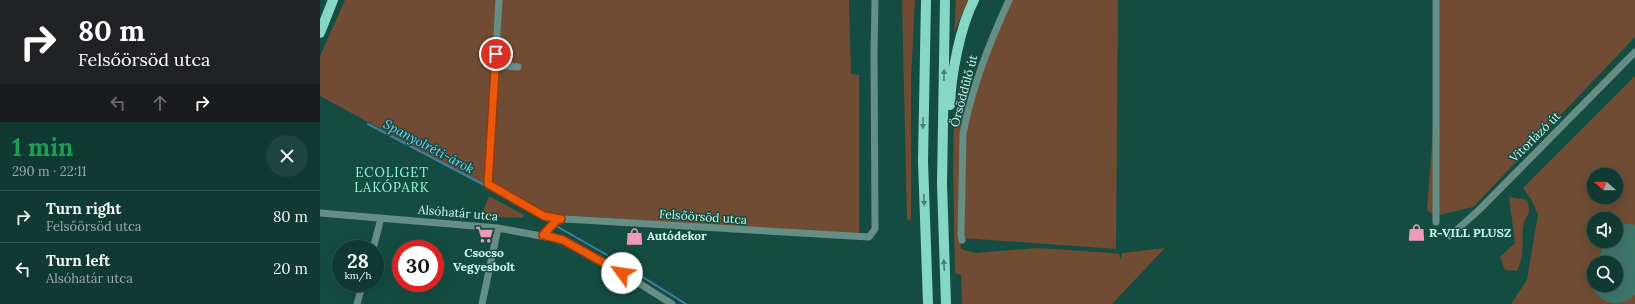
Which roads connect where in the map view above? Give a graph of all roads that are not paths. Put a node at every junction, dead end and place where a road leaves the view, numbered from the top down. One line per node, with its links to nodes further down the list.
1 (333, 0): 9 (main road)
2 (499, 0): 11 (street)
3 (875, 0): 16 (street, Felsőörsöd utca)
4 (926, 0): 27 (main road, one-way to 27)
5 (945, 0): 13 (main road, one-way to 5)
6 (974, 0): 13 (main road)
7 (1009, 0): 22 (street, Örsöddűlő út)
8 (1436, 0): 17 (street)
9 (320, 32)
10 (1635, 52): 20 (street, Vitorlázó út)
11 (495, 65): 12 (street); 16 (street, Alsóhatár utca)
12 (518, 67)
13 (942, 184): 28 (main road, one-way to 13)
14 (320, 213): 15 (street, Alsóhatár utca)
15 (381, 218): 18 (street, Alsóhatár utca); 21 (street)
16 (558, 220): 19 (street)
17 (1436, 222)
18 (498, 228): 19 (street, Alsóhatár utca); 25 (street)
19 (543, 235): 26 (street, Alsóhatár utca)
20 (1450, 236)
21 (375, 240)
22 (962, 240)
23 (360, 292): 24 (street)
24 (357, 304)
25 (482, 304)
26 (672, 304)
27 (928, 304)
28 (946, 304)

